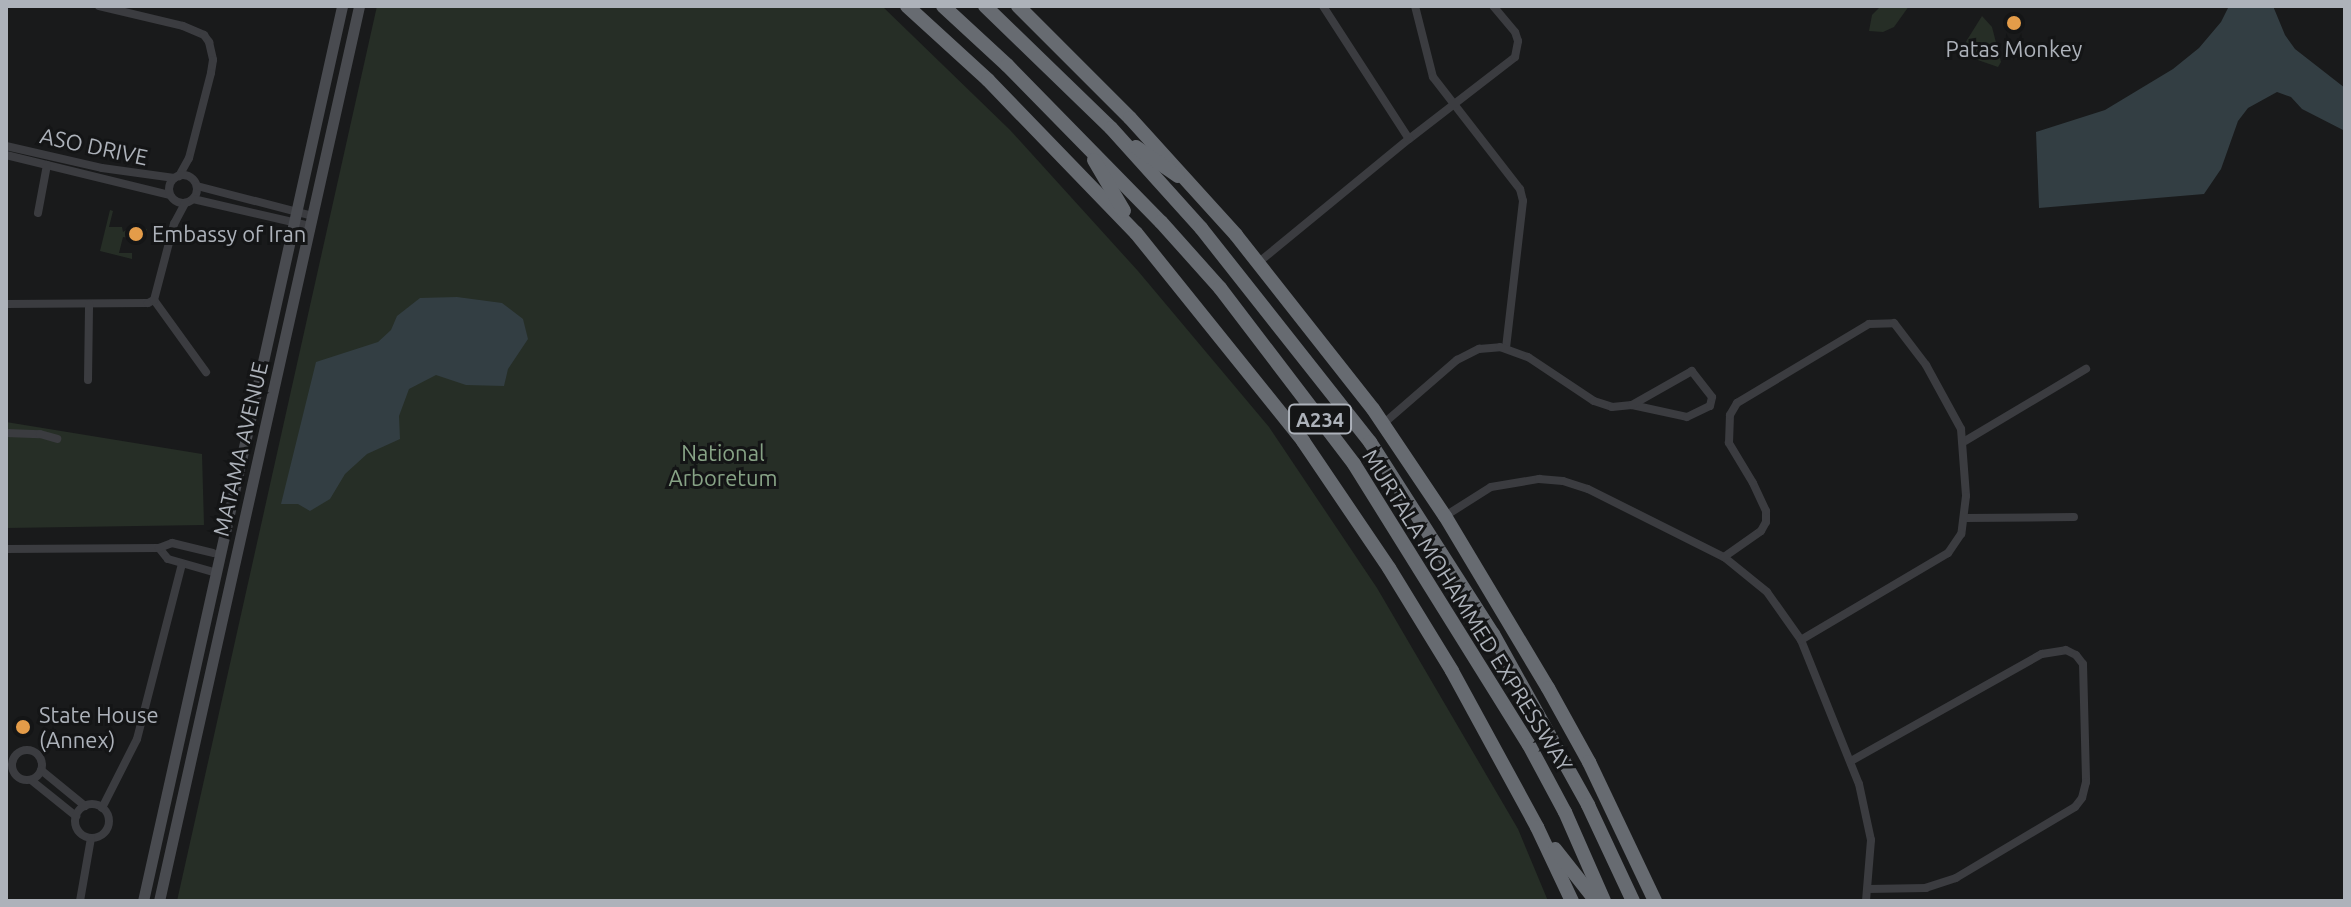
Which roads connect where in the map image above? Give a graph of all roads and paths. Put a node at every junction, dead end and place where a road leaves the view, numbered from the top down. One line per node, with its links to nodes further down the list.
1 (342, 6): 25 (main road, MATAMA AVENUE)
2 (359, 6): 26 (main road, MATAMA AVENUE)
3 (907, 6): 28 (highway, MURTALA MOHAMMED EXPRESSWAY)
4 (943, 6): 14 (highway, MURTALA MOHAMMED EXPRESSWAY / A234)
5 (985, 6): 12 (highway, MURTALA MOHAMMED EXPRESSWAY / A234)
6 (1018, 6): 20 (highway, MURTALA MOHAMMED EXPRESSWAY)
7 (1323, 6): 13 (street)
8 (1415, 6): 11 (street)
9 (1493, 6): 11 (street)
10 (105, 7): 17 (street)
11 (1453, 103): 13 (street); 33 (street)
12 (1111, 128): 20 (highway); 70 (highway, MURTALA MOHAMMED EXPRESSWAY / A234)
13 (1409, 139): 29 (street)
14 (1085, 142): 28 (highway); 69 (highway, MURTALA MOHAMMED EXPRESSWAY / A234)
15 (6, 146): 19 (street, ASO DRIVE)
16 (6, 155): 18 (street, ASO DRIVE)
17 (189, 158): 19 (street); 21 (street)
18 (47, 165): 22 (street, ASO DRIVE); 24 (street)
19 (176, 177): 21 (street, ASO DRIVE); 22 (street)
20 (1186, 180): 29 (highway, MURTALA MOHAMMED EXPRESSWAY)
21 (194, 182): 23 (street); 25 (street)
22 (171, 196): 23 (street, ASO DRIVE); 27 (street)
23 (189, 201): 25 (street); 27 (street)
24 (38, 213)
25 (294, 217): 26 (street); 52 (main road, MATAMA AVENUE)
26 (311, 221): 53 (main road, MATAMA AVENUE)
27 (174, 224): 30 (street)
28 (1136, 233): 60 (highway, MURTALA MOHAMMED EXPRESSWAY)
29 (1259, 262): 38 (highway, MURTALA MOHAMMED EXPRESSWAY)
30 (154, 300): 32 (street); 35 (street)
31 (6, 304): 32 (street)
32 (89, 304): 36 (street)
33 (1506, 348): 37 (street); 38 (street)
34 (2086, 369): 41 (street)
35 (206, 372)
36 (88, 380)
37 (1632, 405): 37 (street)
38 (1383, 424): 42 (highway, MURTALA MOHAMMED EXPRESSWAY)
39 (6, 433): 40 (street)
40 (57, 439)
41 (1965, 441): 44 (street); 48 (street)
42 (1445, 516): 48 (street); 63 (highway, MURTALA MOHAMMED EXPRESSWAY)
43 (2074, 517): 44 (street)
44 (1965, 518): 51 (street)
45 (159, 548): 46 (street); 47 (street); 49 (street)
46 (6, 549)
47 (213, 553)
48 (1724, 557): 51 (street)
49 (182, 564): 50 (street); 58 (street)
50 (210, 571)
51 (1801, 640): 54 (street)
52 (196, 661): 53 (main road); 65 (main road, MATAMA AVENUE)
53 (212, 664): 66 (main road, MATAMA AVENUE)
54 (1851, 761): 62 (street); 62 (street)
55 (41, 770): 56 (street); 56 (street); 57 (street)
56 (31, 780): 59 (street)
57 (85, 806): 58 (street); 59 (street)
58 (102, 808): 61 (street)
59 (76, 816): 61 (street)
60 (1537, 827): 67 (highway, MURTALA MOHAMMED EXPRESSWAY); 68 (highway)
61 (91, 838): 64 (street)
62 (1868, 889): 71 (street)
63 (1654, 899)
64 (80, 901)
65 (143, 901)
66 (159, 901)
67 (1572, 901)
68 (1596, 901)
69 (1604, 901)
70 (1633, 901)
71 (1866, 901)

